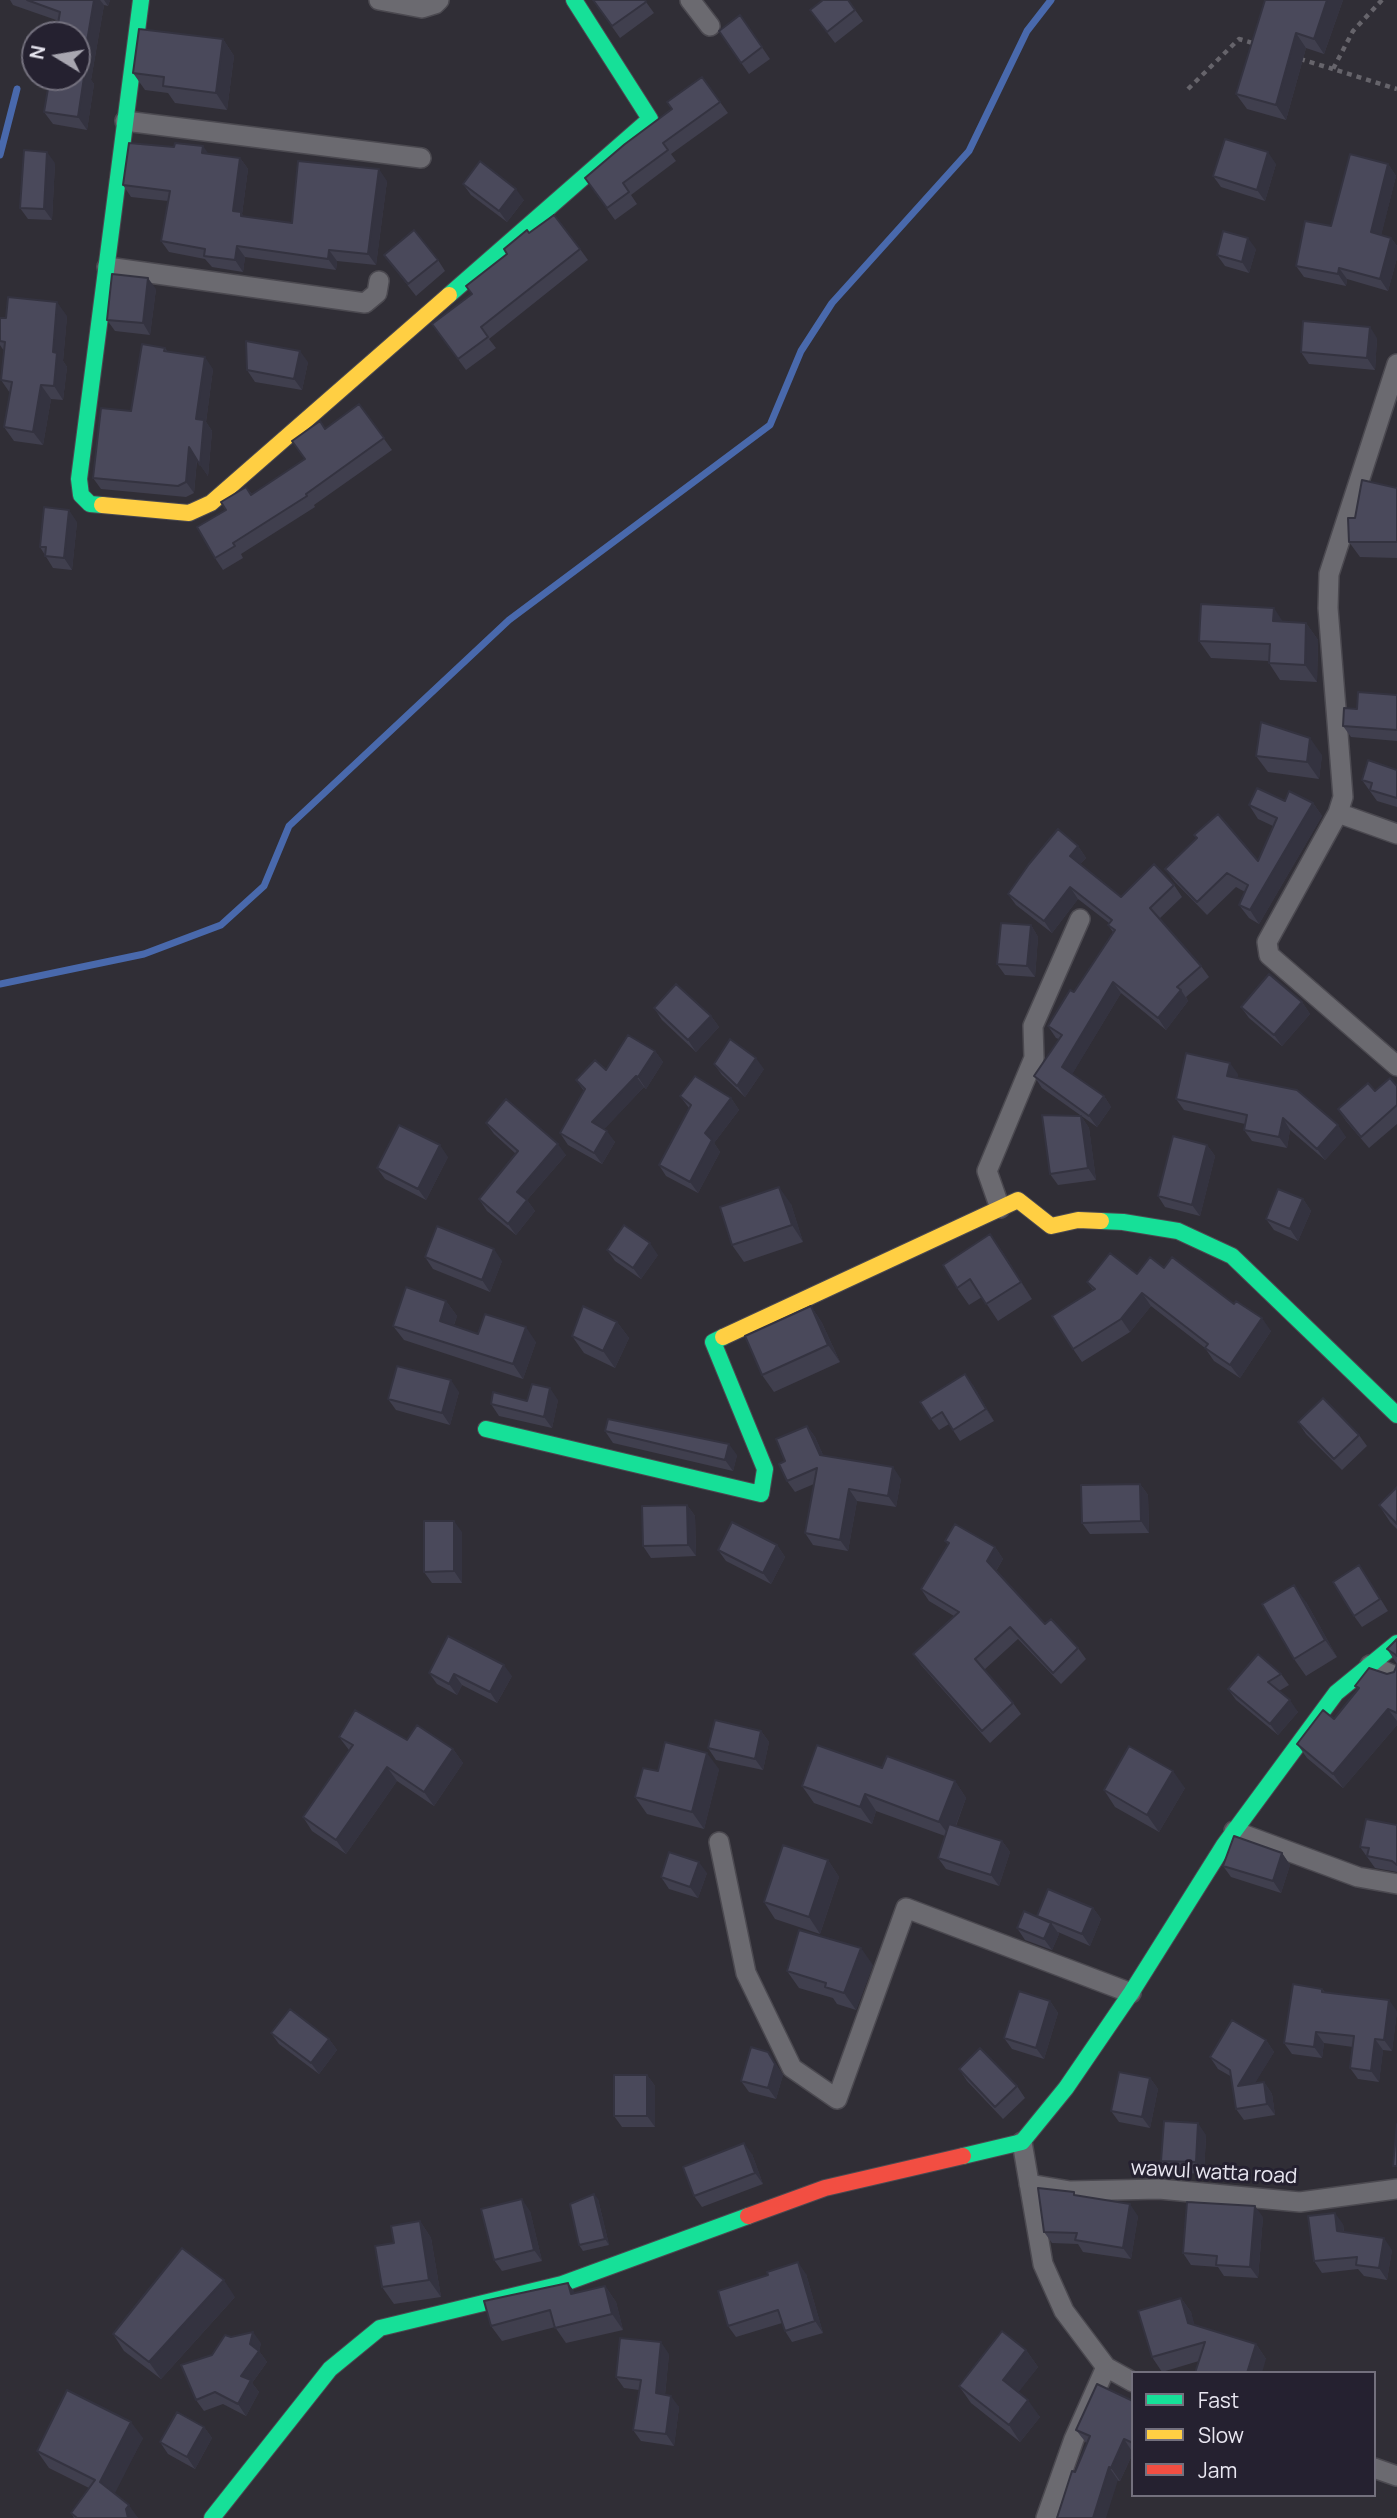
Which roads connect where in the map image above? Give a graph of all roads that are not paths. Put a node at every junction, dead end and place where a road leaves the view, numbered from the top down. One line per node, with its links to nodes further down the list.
1 (141, 0): 7 (street)
2 (379, 0): 3 (street)
3 (439, 0)
4 (574, 0): 9 (street)
5 (690, 0): 6 (street)
6 (710, 26)
7 (125, 121): 8 (street); 9 (street)
8 (421, 159)
9 (107, 267): 10 (street)
10 (379, 281)
11 (1397, 364): 12 (street)
12 (1338, 813): 13 (street); 15 (street)
13 (1397, 834)
14 (1080, 919): 16 (street)
15 (1397, 1066)
16 (1000, 1208): 17 (street); 18 (street)
17 (1397, 1415)
18 (486, 1429)
19 (1397, 1643): 20 (street)
20 (1370, 1665): 21 (street); 22 (street)
21 (1397, 1677)
22 (1234, 1831): 24 (street); 25 (street)
23 (719, 1842): 25 (street)
24 (1397, 1884)
25 (1131, 1993): 26 (street)
26 (1022, 2142): 27 (street); 33 (street)
27 (1029, 2184): 28 (street, wawul watta road); 29 (street)
28 (1397, 2189)
29 (1106, 2367): 30 (street); 34 (street)
30 (1131, 2381)
31 (1376, 2469): 32 (street)
32 (1397, 2476)
33 (212, 2518)
34 (1046, 2518)

